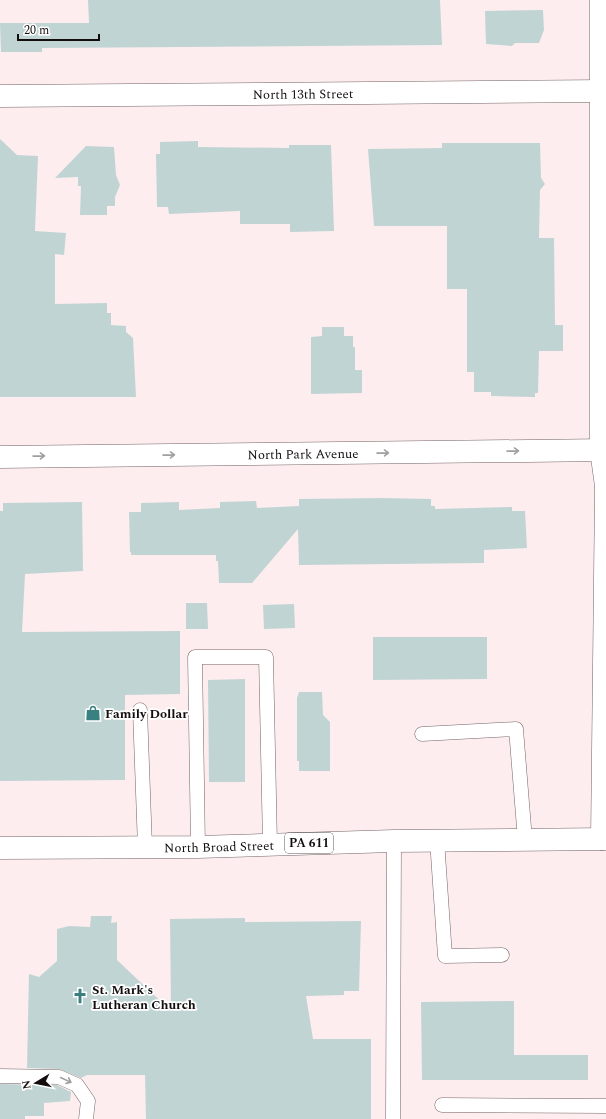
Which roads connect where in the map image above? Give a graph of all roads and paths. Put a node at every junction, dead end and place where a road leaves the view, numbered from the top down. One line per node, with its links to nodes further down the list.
1 (601, 0): 2 (street)
2 (604, 91): 3 (street, North 13th Street); 4 (street)
3 (0, 96)
4 (604, 450): 5 (street, North Park Avenue, one-way to 4); 6 (street)
5 (0, 457)
6 (606, 486)
7 (606, 490): 10 (street)
8 (140, 710): 15 (lane)
9 (422, 734): 13 (lane)
10 (604, 839): 13 (street, North Broad Street / PA 611)
11 (394, 840): 12 (street, North Broad Street / PA 611); 14 (street, North Broad Street / PA 611); 23 (lane)
12 (437, 840): 13 (street, North Broad Street / PA 611); 18 (lane)
13 (524, 840)
14 (270, 844): 16 (street, North Broad Street / PA 611); 16 (lane)
15 (145, 847): 16 (street, North Broad Street / PA 611); 17 (street, North Broad Street / PA 611)
16 (198, 847)
17 (0, 848)
18 (502, 956)
19 (0, 1076): 22 (lane, one-way to 22)
20 (442, 1105): 21 (lane)
21 (606, 1106)
22 (86, 1119)
23 (393, 1119)

